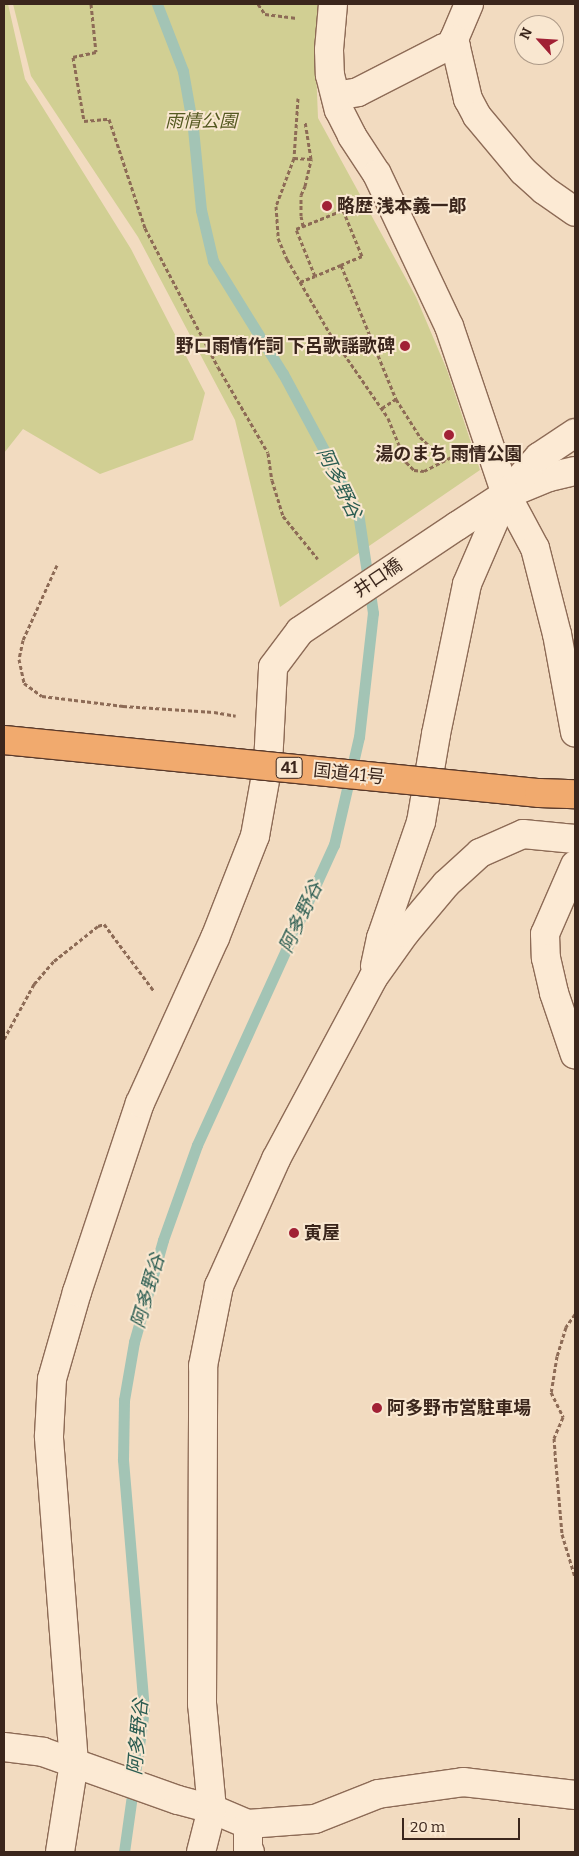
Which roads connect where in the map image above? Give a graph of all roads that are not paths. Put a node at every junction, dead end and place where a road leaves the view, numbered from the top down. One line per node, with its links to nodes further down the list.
1 (333, 4): 4 (street)
2 (469, 4): 3 (street)
3 (456, 46): 4 (street); 5 (street)
4 (336, 96): 8 (street)
5 (575, 212)
6 (575, 433): 8 (street)
7 (575, 471): 8 (street)
8 (506, 494): 9 (street); 14 (street); 17 (street, 井口橋)
9 (575, 732)
10 (4, 740): 11 (highway, 国道41号 / 41, bridge)
11 (575, 794)
12 (575, 839): 14 (street)
13 (575, 865): 15 (street)
14 (373, 978): 19 (street)
15 (575, 1055)
16 (4, 1747): 17 (street)
17 (86, 1768): 19 (street); 21 (street, 井口橋)
18 (575, 1795): 20 (street)
19 (212, 1809): 20 (street); 22 (street)
20 (248, 1824): 23 (street)
21 (60, 1852)
22 (201, 1852)
23 (250, 1852)

